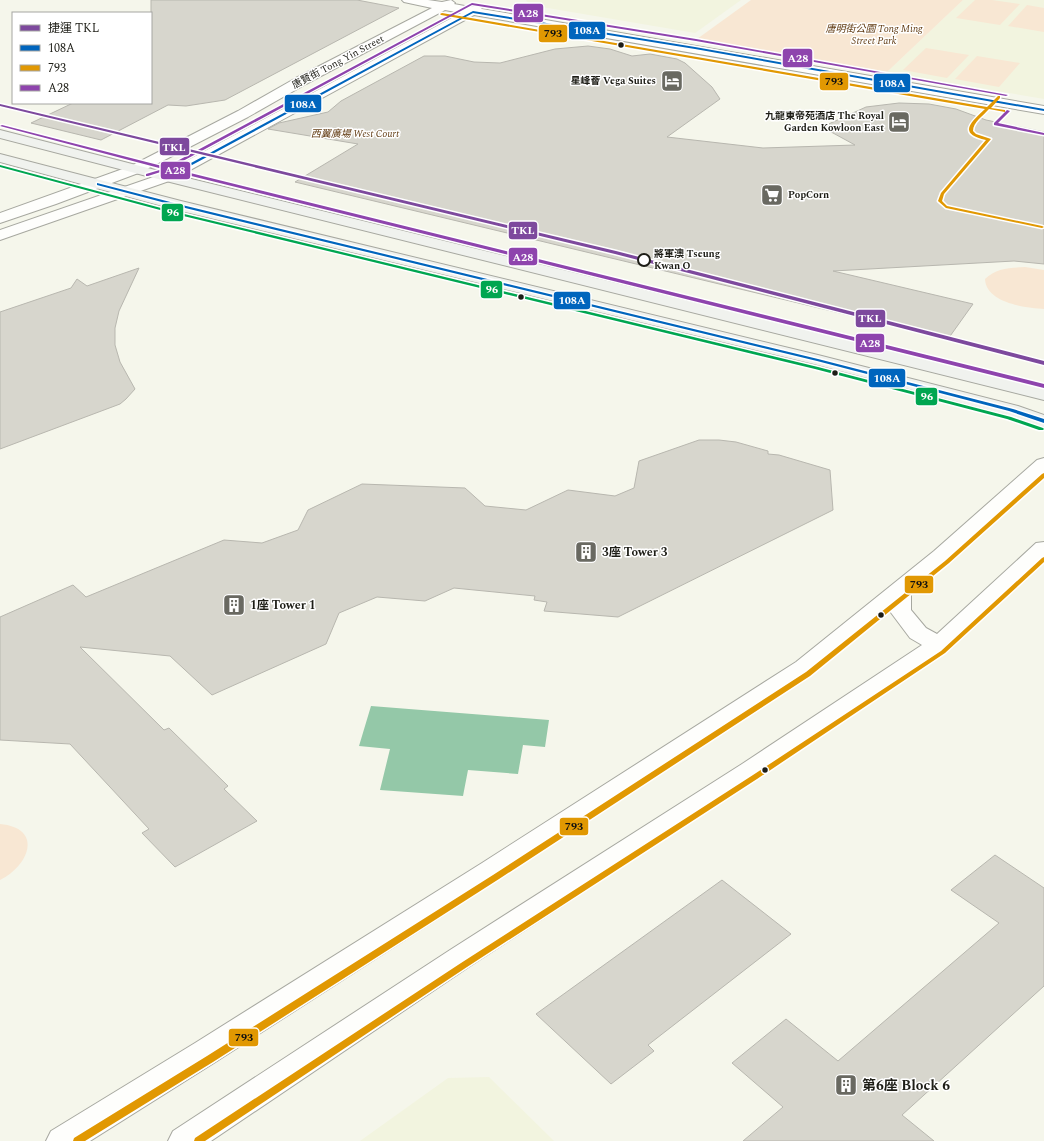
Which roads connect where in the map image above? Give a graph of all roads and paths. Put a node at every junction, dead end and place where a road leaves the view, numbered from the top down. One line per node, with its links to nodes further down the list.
1 (408, 0): 3 (street)
2 (456, 0): 3 (street, 唐賢街 Tong Yin Street); 4 (street)
3 (443, 6): 4 (street); 8 (street, 唐賢街 Tong Yin Street)
4 (482, 6): 5 (street); 9 (street, 唐賢街 Tong Yin Street)
5 (1044, 110)
6 (0, 134): 8 (main road)
7 (0, 158): 10 (main road)
8 (136, 169): 9 (main road); 10 (street, 唐賢街 Tong Yin Street)
9 (167, 177): 11 (street, 唐賢街 Tong Yin Street); 14 (main road)
10 (98, 184): 11 (main road); 12 (street, 唐賢街 Tong Yin Street)
11 (127, 192): 13 (street, 唐賢街 Tong Yin Street); 15 (main road)
12 (0, 218)
13 (0, 235)
14 (1044, 394)
15 (1044, 421)
16 (1044, 464): 18 (street)
17 (1044, 548): 19 (street)
18 (900, 589): 19 (street); 20 (street)
19 (939, 645): 21 (street)
20 (62, 1141)
21 (184, 1141)

